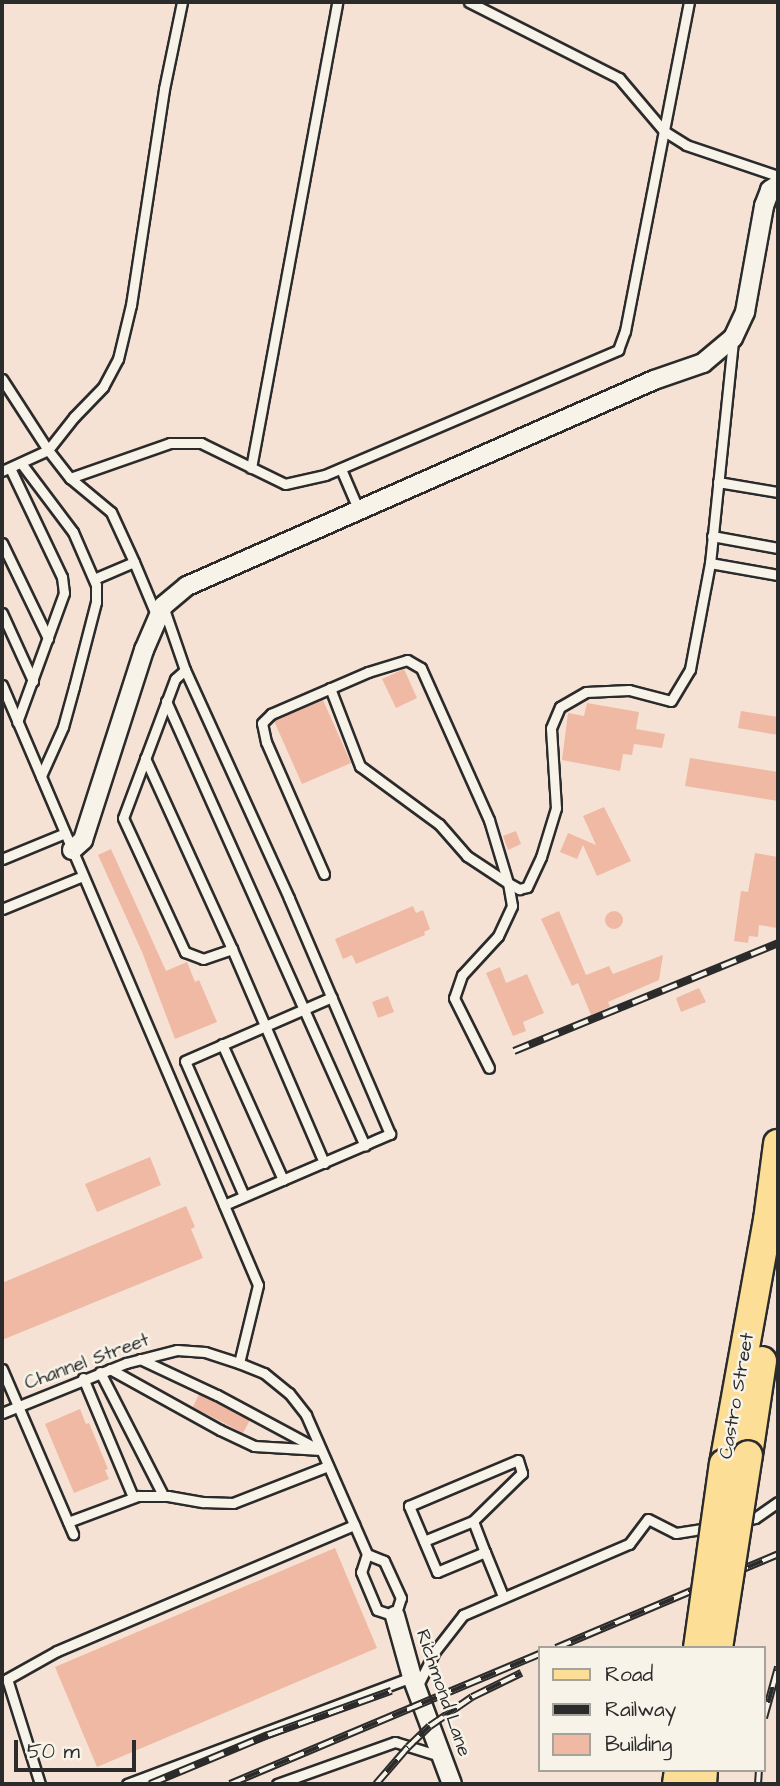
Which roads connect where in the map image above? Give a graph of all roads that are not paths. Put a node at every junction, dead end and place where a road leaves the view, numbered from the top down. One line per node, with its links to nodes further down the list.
1 (182, 2): 10 (lane)
2 (337, 2): 12 (lane)
3 (469, 2): 5 (lane)
4 (689, 2): 5 (lane)
5 (664, 131): 6 (lane); 13 (lane)
6 (778, 176)
7 (778, 185): 8 (street)
8 (733, 338): 16 (lane); 18 (street)
9 (2, 379): 10 (lane)
10 (48, 450): 11 (lane); 15 (lane)
11 (21, 463): 14 (lane); 25 (lane)
12 (251, 468): 13 (lane); 15 (lane)
13 (341, 469): 18 (lane)
14 (6, 470): 28 (lane)
15 (71, 478): 22 (lane)
16 (718, 482): 17 (lane); 19 (lane)
17 (778, 492)
18 (359, 511): 27 (street)
19 (712, 536): 21 (lane); 23 (lane)
20 (2, 543): 28 (lane)
21 (778, 548)
22 (134, 562): 25 (lane); 27 (lane)
23 (710, 563): 24 (lane); 43 (lane)
24 (778, 575)
25 (94, 579): 37 (lane)
26 (2, 613): 30 (lane)
27 (160, 613): 29 (lane); 39 (street)
28 (48, 638): 30 (lane)
29 (185, 670): 34 (lane); 46 (lane)
30 (33, 681): 35 (lane)
31 (2, 685): 33 (lane)
32 (330, 688): 41 (lane); 43 (lane); 43 (lane)
33 (5, 700): 35 (lane)
34 (166, 701): 36 (lane); 47 (lane)
35 (17, 722): 37 (lane)
36 (145, 758): 45 (lane); 45 (lane)
37 (41, 776): 38 (lane)
38 (65, 833): 39 (lane); 40 (lane)
39 (72, 850): 42 (lane)
40 (2, 859)
41 (324, 874)
42 (83, 876): 44 (lane); 56 (lane)
43 (508, 883): 50 (lane)
44 (2, 909)
45 (232, 949): 48 (lane)
46 (332, 997): 47 (lane); 52 (lane)
47 (304, 1009): 48 (lane); 52 (lane)
48 (265, 1025): 49 (lane); 53 (lane)
49 (222, 1044): 54 (lane); 55 (lane)
50 (489, 1068)
51 (778, 1144): 67 (main road, Castro Street)
52 (365, 1145): 53 (lane)
53 (324, 1163): 54 (lane)
54 (283, 1180): 55 (lane)
55 (244, 1196): 56 (lane)
56 (224, 1205): 59 (lane)
57 (778, 1246): 67 (main road, Castro Street)
58 (139, 1359): 59 (lane, Channel Street); 61 (lane, Channel Street); 66 (lane)
59 (239, 1363): 66 (lane, Channel Street)
60 (2, 1368): 64 (lane)
61 (110, 1369): 62 (lane, Channel Street); 66 (lane)
62 (100, 1372): 63 (lane, Channel Street); 69 (lane)
63 (83, 1378): 64 (lane, Channel Street); 70 (lane)
64 (19, 1406): 65 (lane, Channel Street); 73 (lane)
65 (2, 1413)
66 (321, 1450): 68 (lane, Channel Street)
67 (736, 1460): 82 (main road, Castro Street, bridge); 83 (main road, Castro Street, bridge)
68 (328, 1466): 69 (lane); 74 (lane, Channel Street)
69 (163, 1495): 70 (lane)
70 (133, 1497): 73 (lane)
71 (778, 1502): 79 (lane)
72 (472, 1521): 76 (lane); 76 (lane); 77 (lane)
73 (68, 1522): 75 (lane)
74 (354, 1525): 78 (lane, Channel Street); 84 (lane)
75 (73, 1534)
76 (424, 1541): 77 (lane)
77 (485, 1552): 79 (lane)
78 (367, 1554): 80 (lane, Channel Street); 81 (lane, Channel Street)
79 (503, 1596): 85 (lane)
80 (398, 1607): 81 (lane, Richmond Lane); 85 (street, Richmond Lane)
81 (377, 1610)
82 (698, 1646)
83 (718, 1646)
84 (5, 1680): 87 (lane)
85 (414, 1683): 86 (street, Richmond Lane); 88 (lane)
86 (443, 1757): 89 (lane); 90 (street, Richmond Lane)
87 (40, 1784)
88 (127, 1784)
89 (277, 1784)
90 (452, 1784)

